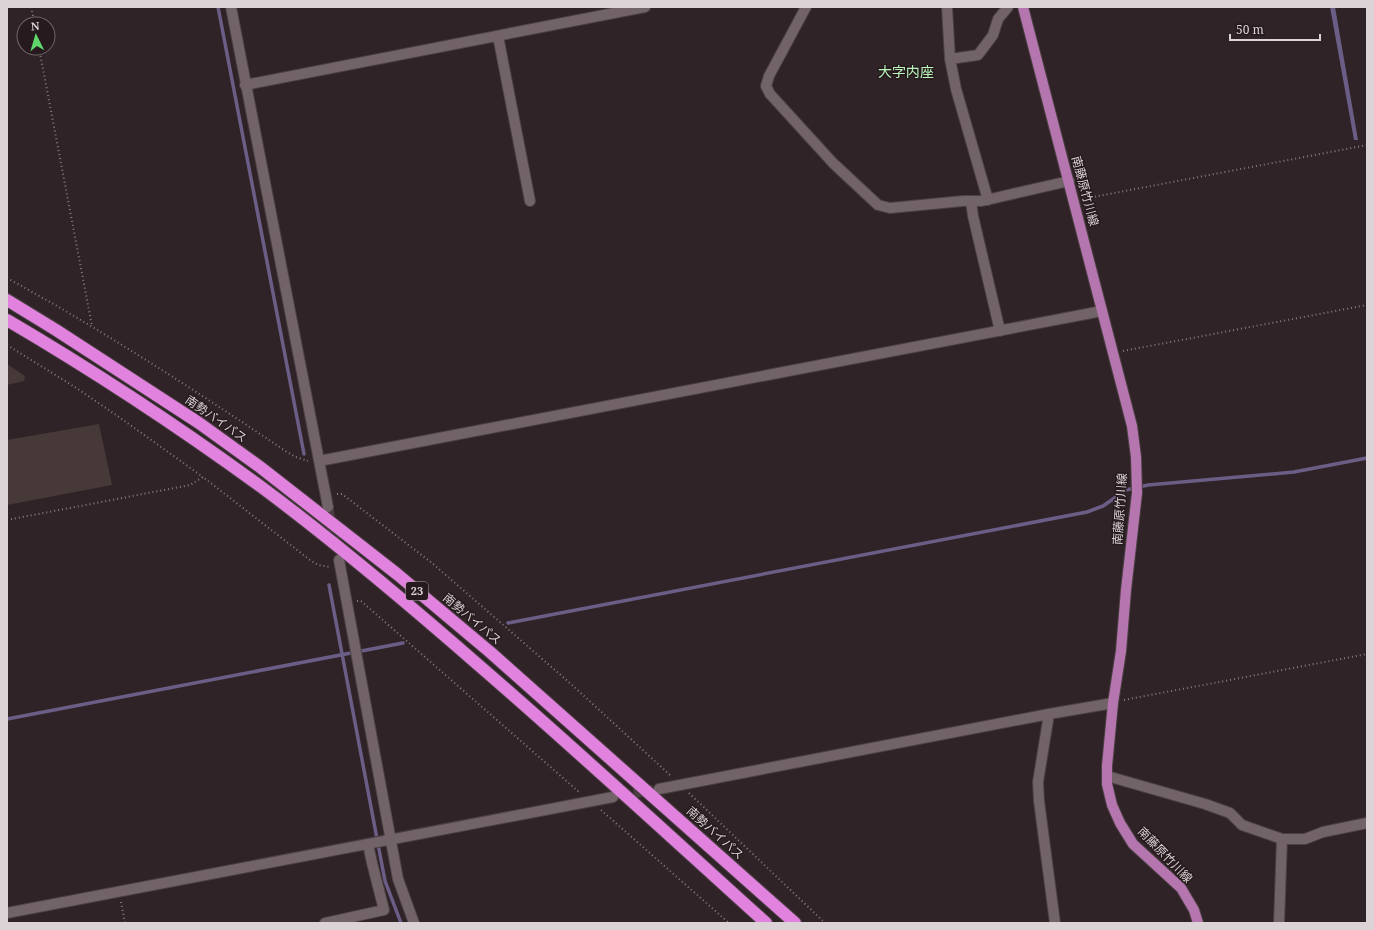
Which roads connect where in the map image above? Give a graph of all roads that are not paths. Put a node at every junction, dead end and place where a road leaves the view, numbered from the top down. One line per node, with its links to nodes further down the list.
1 (231, 7): 9 (street)
2 (645, 7): 7 (street)
3 (806, 7): 13 (street)
4 (948, 7): 8 (street)
5 (1008, 7): 8 (street)
6 (1023, 7): 10 (main road, 南藤原竹川線)
7 (498, 36): 9 (street); 12 (street)
8 (950, 58): 11 (street)
9 (245, 85): 18 (street)
10 (1069, 181): 11 (street); 15 (main road, 南藤原竹川線)
11 (988, 200): 13 (street)
12 (530, 201)
13 (971, 201): 17 (street)
14 (7, 300): 35 (highway, 南勢バイパス / 23)
15 (1102, 311): 17 (street); 21 (main road, 南藤原竹川線)
16 (7, 320): 34 (highway, 23)
17 (1000, 331): 18 (street)
18 (319, 461): 19 (street)
19 (328, 507)
20 (340, 563): 28 (street)
21 (1113, 702): 22 (street); 23 (main road, 南藤原竹川線)
22 (1049, 714): 24 (street); 36 (street)
23 (1107, 776): 27 (street); 37 (main road, 南藤原竹川線)
24 (659, 789)
25 (613, 797): 28 (street)
26 (1367, 823): 27 (street)
27 (1282, 839): 38 (street)
28 (388, 840): 29 (street); 33 (street)
29 (371, 843): 30 (street); 31 (street)
30 (7, 913)
31 (337, 922): 32 (street)
32 (325, 923)
33 (414, 923)
34 (766, 923)
35 (795, 923)
36 (1056, 923)
37 (1198, 923)
38 (1279, 923)

